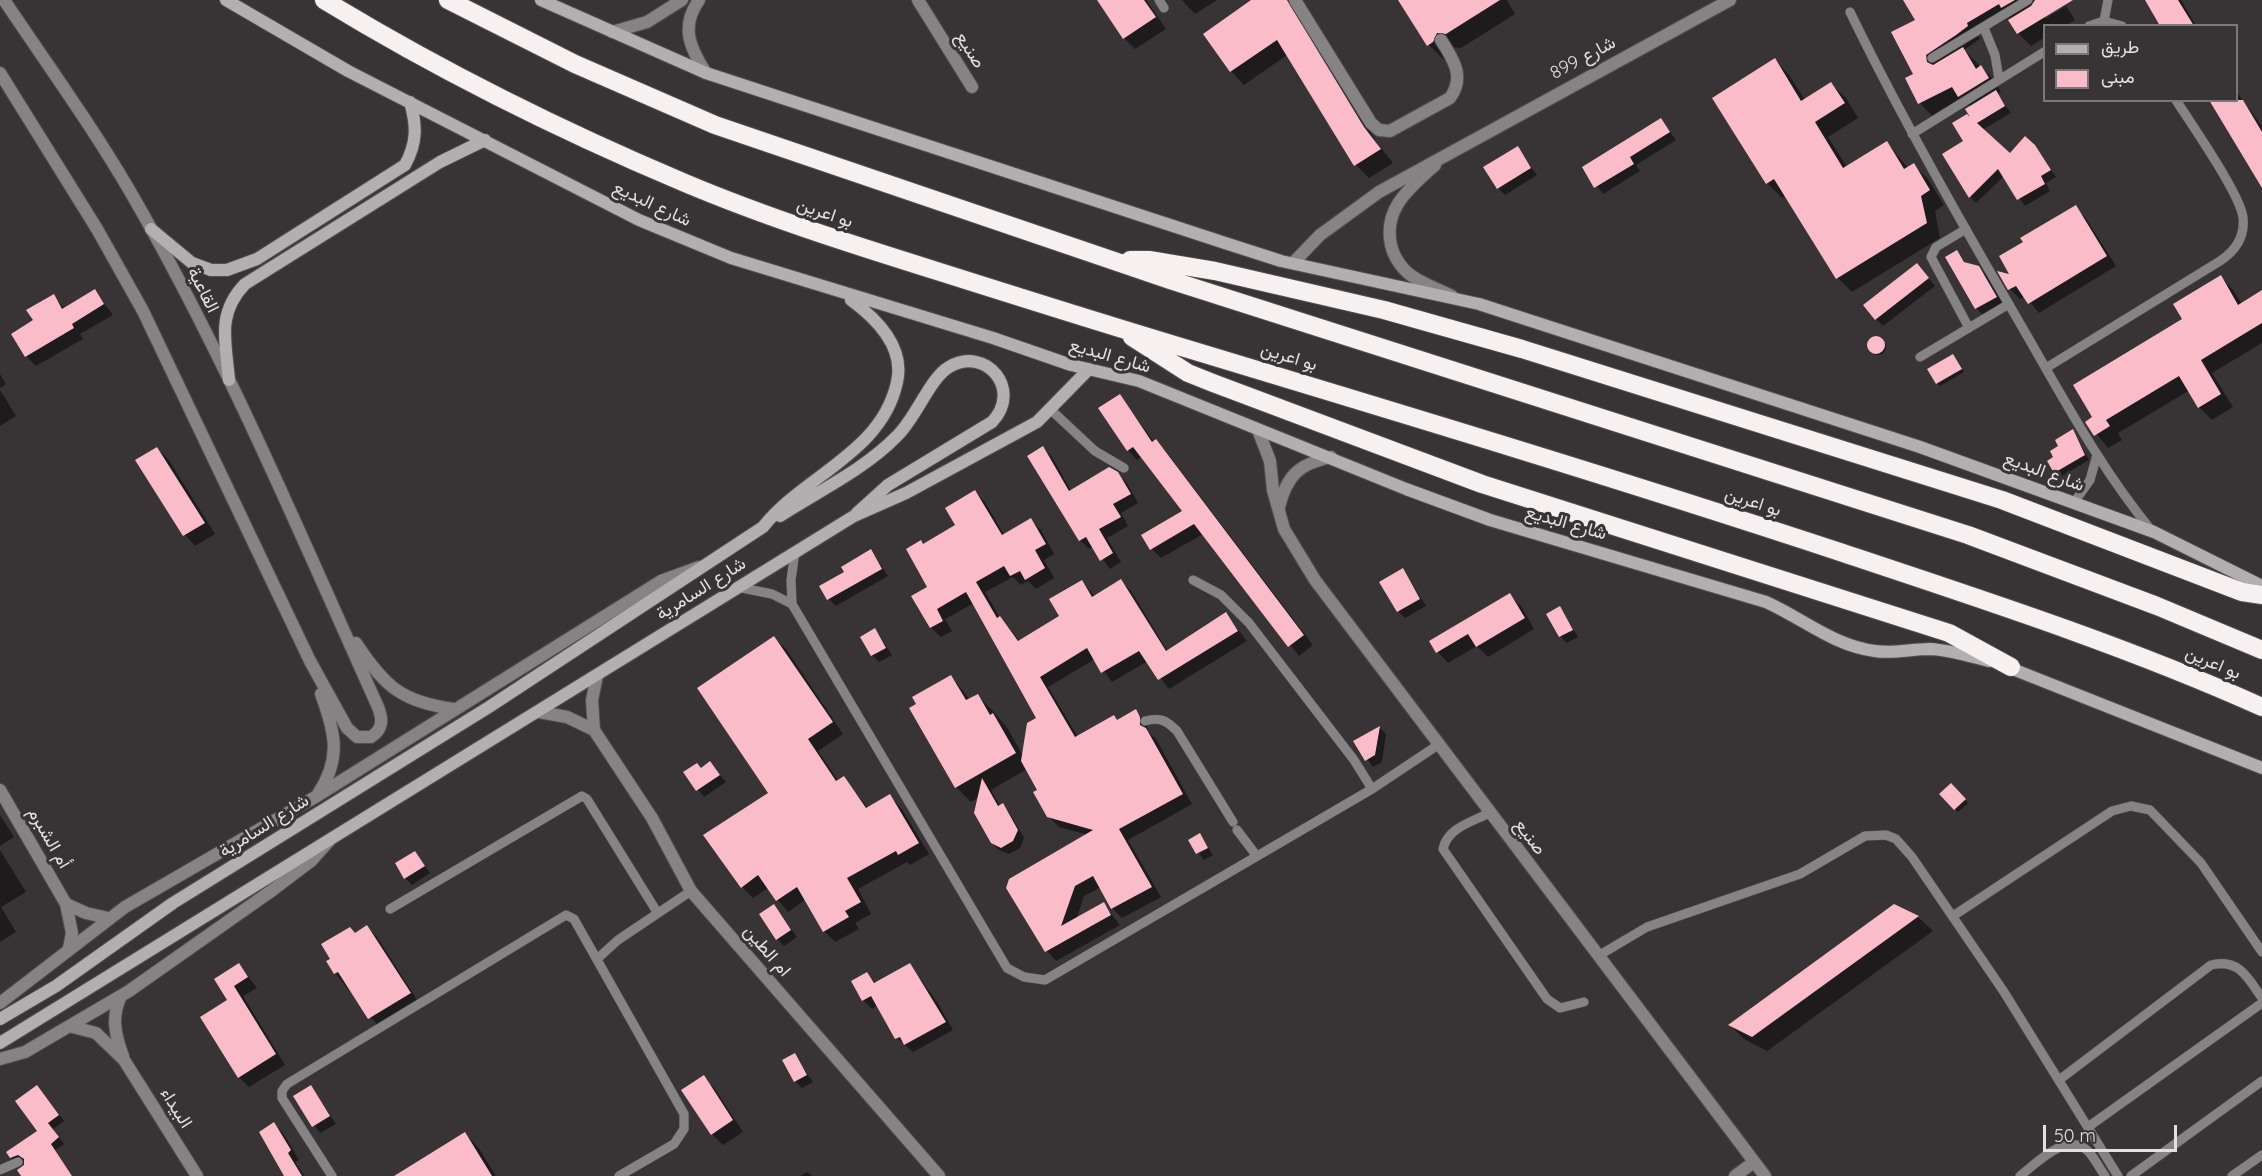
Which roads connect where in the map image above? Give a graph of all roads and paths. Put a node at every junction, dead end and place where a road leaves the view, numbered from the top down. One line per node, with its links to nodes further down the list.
1 (4, 0): 31 (street, القاعية)
2 (226, 0): 26 (main road, شارع البديع)
3 (324, 0): 38 (highway, بو اعرين)
4 (448, 0): 33 (highway, بو اعرين)
5 (541, 0): 18 (main road, شارع البديع)
6 (682, 0): 18 (street)
7 (699, 0): 23 (street)
8 (918, 0): 25 (street, صنيع)
9 (1295, 0): 19 (street)
10 (1730, 0): 30 (street, شارع 899)
11 (2028, 0): 17 (lane)
12 (2108, 0): 14 (lane)
13 (1850, 12): 28 (lane)
14 (2104, 21): 15 (lane); 16 (lane)
15 (2095, 24)
16 (2115, 24)
17 (1984, 28): 21 (lane); 24 (lane)
18 (612, 32): 23 (main road, شارع البديع)
19 (1441, 40)
20 (2043, 53): 24 (lane)
21 (1932, 58)
22 (0, 73): 63 (street, القاعية)
23 (706, 73): 34 (main road, شارع البديع)
24 (1999, 79): 28 (lane)
25 (972, 87)
26 (410, 102): 29 (main road, شارع البديع); 31 (main road)
27 (2177, 102): 41 (lane)
28 (1912, 134): 32 (lane)
29 (485, 140): 35 (main road, شارع البديع); 43 (main road)
30 (1454, 148): 34 (street, شارع 899); 36 (street, شارع 899)
31 (151, 229): 43 (street, القاعية)
32 (1966, 229): 37 (lane); 39 (lane)
33 (1113, 260): 59 (highway); 62 (highway, بو اعرين)
34 (1293, 263): 36 (main road, شارع البديع)
35 (843, 293): 42 (main road, شارع البديع); 52 (main road, شارع السامرية)
36 (1460, 300): 49 (main road, شارع البديع)
37 (2009, 304): 39 (lane); 41 (lane)
38 (1118, 328): 64 (highway); 66 (highway, بو اعرين)
39 (1969, 328): 40 (lane)
40 (1920, 357)
41 (2046, 368): 46 (lane)
42 (1089, 369): 44 (main road, شارع السامرية); 45 (main road, شارع البديع)
43 (229, 380): 61 (street, القاعية)
44 (1050, 409): 48 (lane); 51 (main road, شارع السامرية)
45 (1258, 430): 47 (main road, شارع البديع); 50 (street, صنيع)
46 (2097, 455): 49 (lane); 53 (lane)
47 (1331, 457): 50 (street); 64 (main road, شارع البديع)
48 (1124, 468)
49 (2075, 501): 53 (main road, شارع البديع)
50 (1278, 511): 71 (street, صنيع)
51 (854, 516): 52 (main road); 54 (main road, شارع السامرية)
52 (763, 527): 55 (main road, شارع السامرية)
53 (2154, 532): 57 (main road, شارع البديع)
54 (795, 552): 58 (main road, شارع السامرية); 60 (lane)
55 (699, 567): 67 (street, شارع السامرية); 94 (main road, شارع السامرية)
56 (1193, 580): 73 (lane)
57 (2262, 586)
58 (737, 587): 60 (lane); 65 (main road, شارع السامرية)
59 (2262, 595)
60 (792, 604): 78 (lane)
61 (337, 615): 63 (street, القاعية); 67 (street, القاعية)
62 (2262, 650)
63 (310, 662): 75 (street, القاعية)
64 (2011, 667): 72 (main road)
65 (597, 676): 68 (main road, شارع السامرية); 70 (street, ام الطين)
66 (2262, 707)
67 (454, 710): 75 (street, شارع السامرية)
68 (539, 712): 70 (street); 77 (main road, شارع السامرية)
69 (1145, 721): 78 (lane)
70 (594, 730): 79 (street, ام الطين)
71 (1438, 745): 73 (lane); 76 (street, صنيع)
72 (2262, 768)
73 (1372, 789): 78 (lane)
74 (0, 790): 80 (street, أم الشبرم)
75 (317, 796): 84 (street, شارع السامرية)
76 (1490, 813): 87 (street, صنيع); 91 (lane)
77 (330, 840): 89 (street, شارع السامرية); 96 (main road, شارع السامرية)
78 (1256, 855)
79 (691, 891): 82 (lane); 109 (street, ام الطين)
80 (66, 904): 84 (street); 85 (street, أم الشبرم)
81 (390, 909): 82 (lane)
82 (657, 912): 88 (lane)
83 (1953, 916): 86 (lane); 87 (lane); 99 (lane)
84 (108, 918): 85 (street, شارع السامرية)
85 (69, 948): 92 (street, شارع السامرية)
86 (2262, 952)
87 (1598, 956): 104 (street, صنيع)
88 (597, 959): 107 (lane); 108 (lane)
89 (121, 996): 95 (street, شارع السامرية); 98 (street, البيداء)
90 (2262, 998): 99 (lane)
91 (1584, 1002)
92 (0, 1003)
93 (2262, 1003): 101 (lane)
94 (0, 1019)
95 (69, 1026): 97 (street, شارع السامرية); 98 (street, البيداء)
96 (0, 1043)
97 (0, 1059)
98 (124, 1060): 106 (street, البيداء)
99 (2059, 1080): 101 (lane)
100 (2262, 1081): 115 (lane)
101 (2088, 1127): 114 (lane)
102 (2262, 1155): 116 (lane)
103 (18, 1162): 105 (lane)
104 (1754, 1162): 110 (street); 111 (street, صنيع)
105 (0, 1170)
106 (196, 1176)
107 (332, 1176)
108 (619, 1176)
109 (939, 1176)
110 (1735, 1176)
111 (1765, 1176)
112 (2020, 1176): 113 (lane)
113 (2105, 1176)
114 (2118, 1176)
115 (2131, 1176)
116 (2232, 1176)

